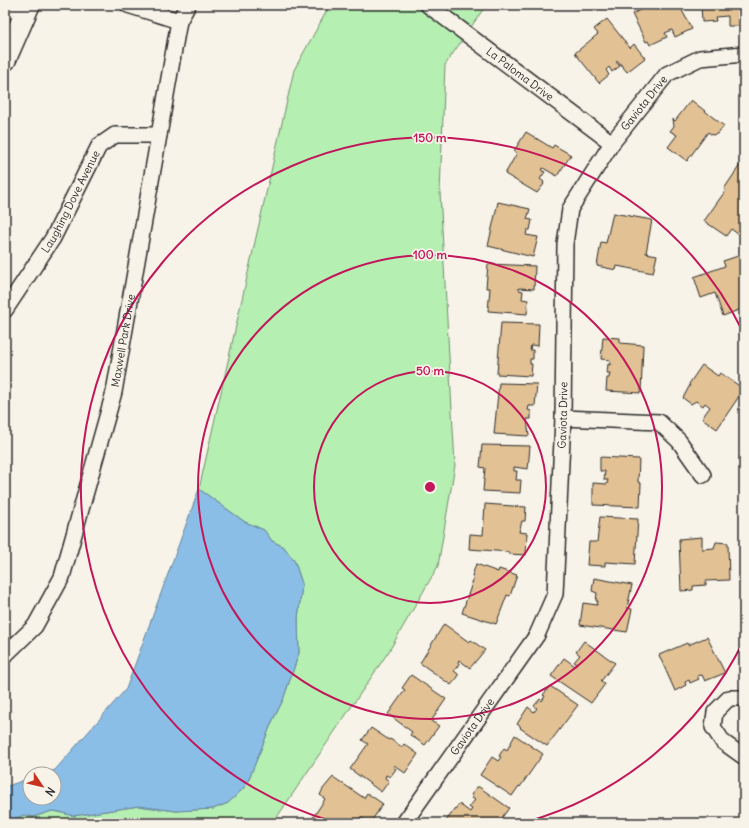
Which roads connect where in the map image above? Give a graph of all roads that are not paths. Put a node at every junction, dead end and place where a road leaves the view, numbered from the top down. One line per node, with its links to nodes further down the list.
1 (7, 5): 6 (street)
2 (29, 5): 9 (street)
3 (128, 5): 7 (street)
4 (188, 5): 7 (street, Maxwell Park Drive)
5 (428, 5): 11 (street, La Paloma Drive)
6 (5, 9)
7 (179, 21): 10 (street, Maxwell Park Drive)
8 (744, 54): 11 (street, Gaviota Drive)
9 (5, 60)
10 (159, 135): 12 (street, Laughing Dove Avenue); 15 (street, Maxwell Park Drive)
11 (612, 142): 13 (street, Gaviota Drive)
12 (5, 310)
13 (563, 418): 14 (street); 18 (street, Gaviota Drive)
14 (702, 475)
15 (5, 655)
16 (744, 698): 17 (street)
17 (744, 756)
18 (404, 823)

